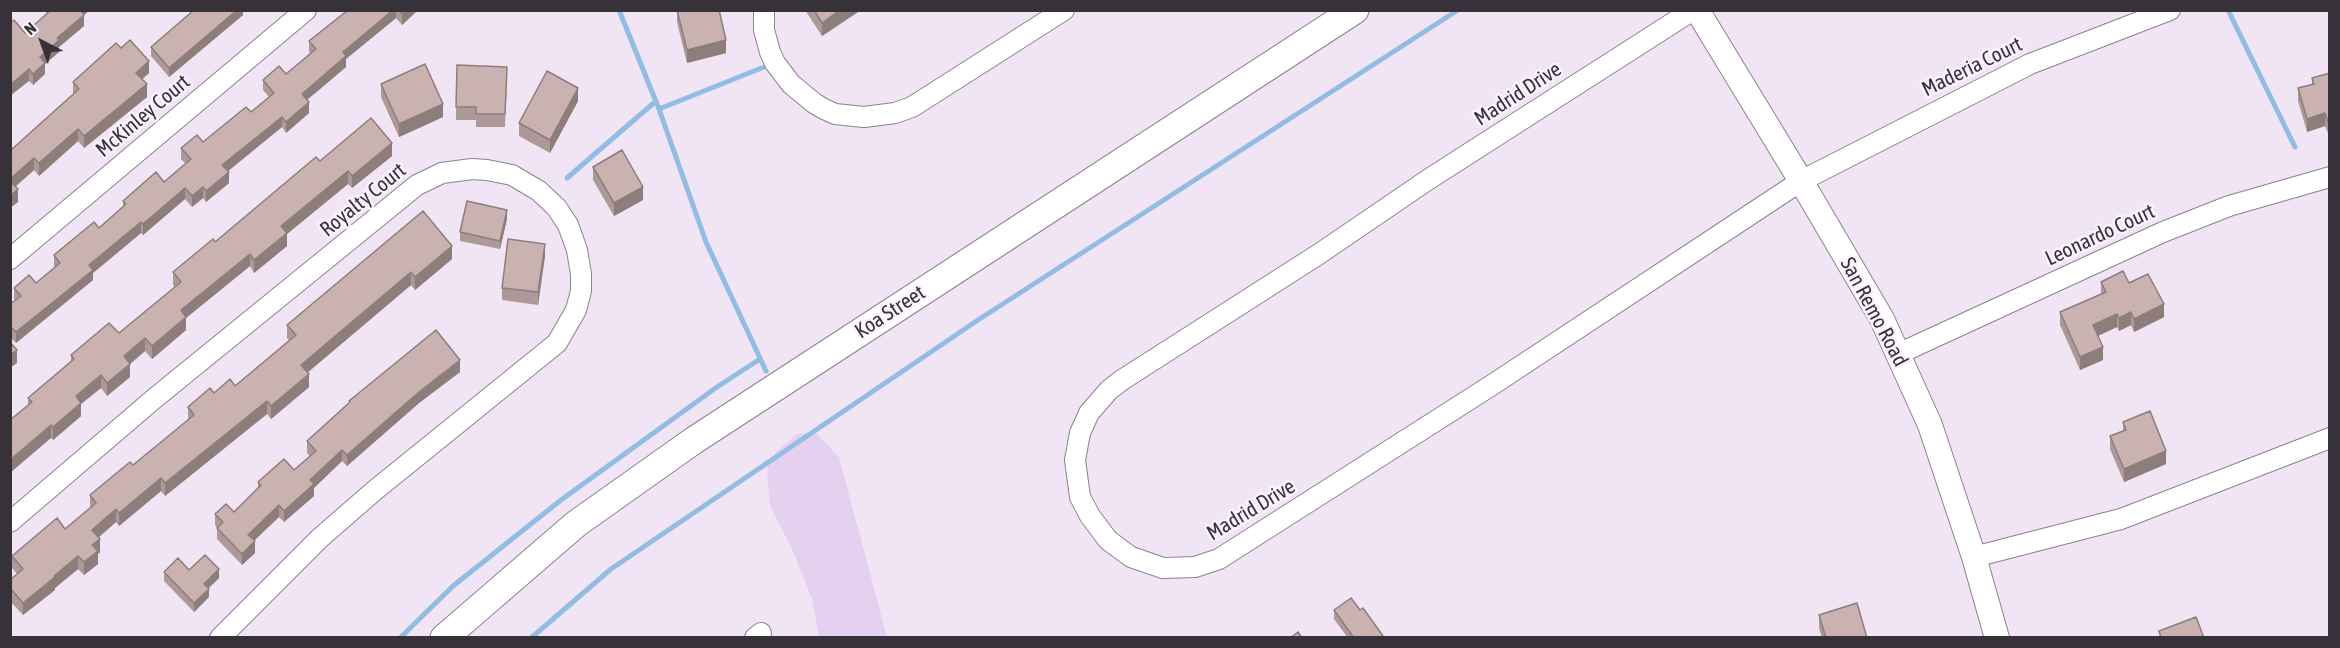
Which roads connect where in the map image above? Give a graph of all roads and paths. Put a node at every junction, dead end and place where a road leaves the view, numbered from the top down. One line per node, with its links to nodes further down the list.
1 (306, 10): 9 (street, McKinley Court)
2 (764, 10): 3 (street)
3 (1064, 10)
4 (1355, 10): 15 (main road, Koa Street)
5 (1695, 10): 8 (street, San Remo Road); 8 (street, Madrid Drive)
6 (2170, 10): 8 (street, Maderia Court)
7 (2330, 177): 10 (street, Leonardo Court)
8 (1801, 181): 10 (street, San Remo Road)
9 (10, 259)
10 (1898, 354): 13 (street, San Remo Road)
11 (2330, 438): 13 (street)
12 (10, 522): 14 (street, Royalty Court)
13 (1974, 557): 16 (street, San Remo Road)
14 (220, 638)
15 (444, 638)
16 (1998, 638)

